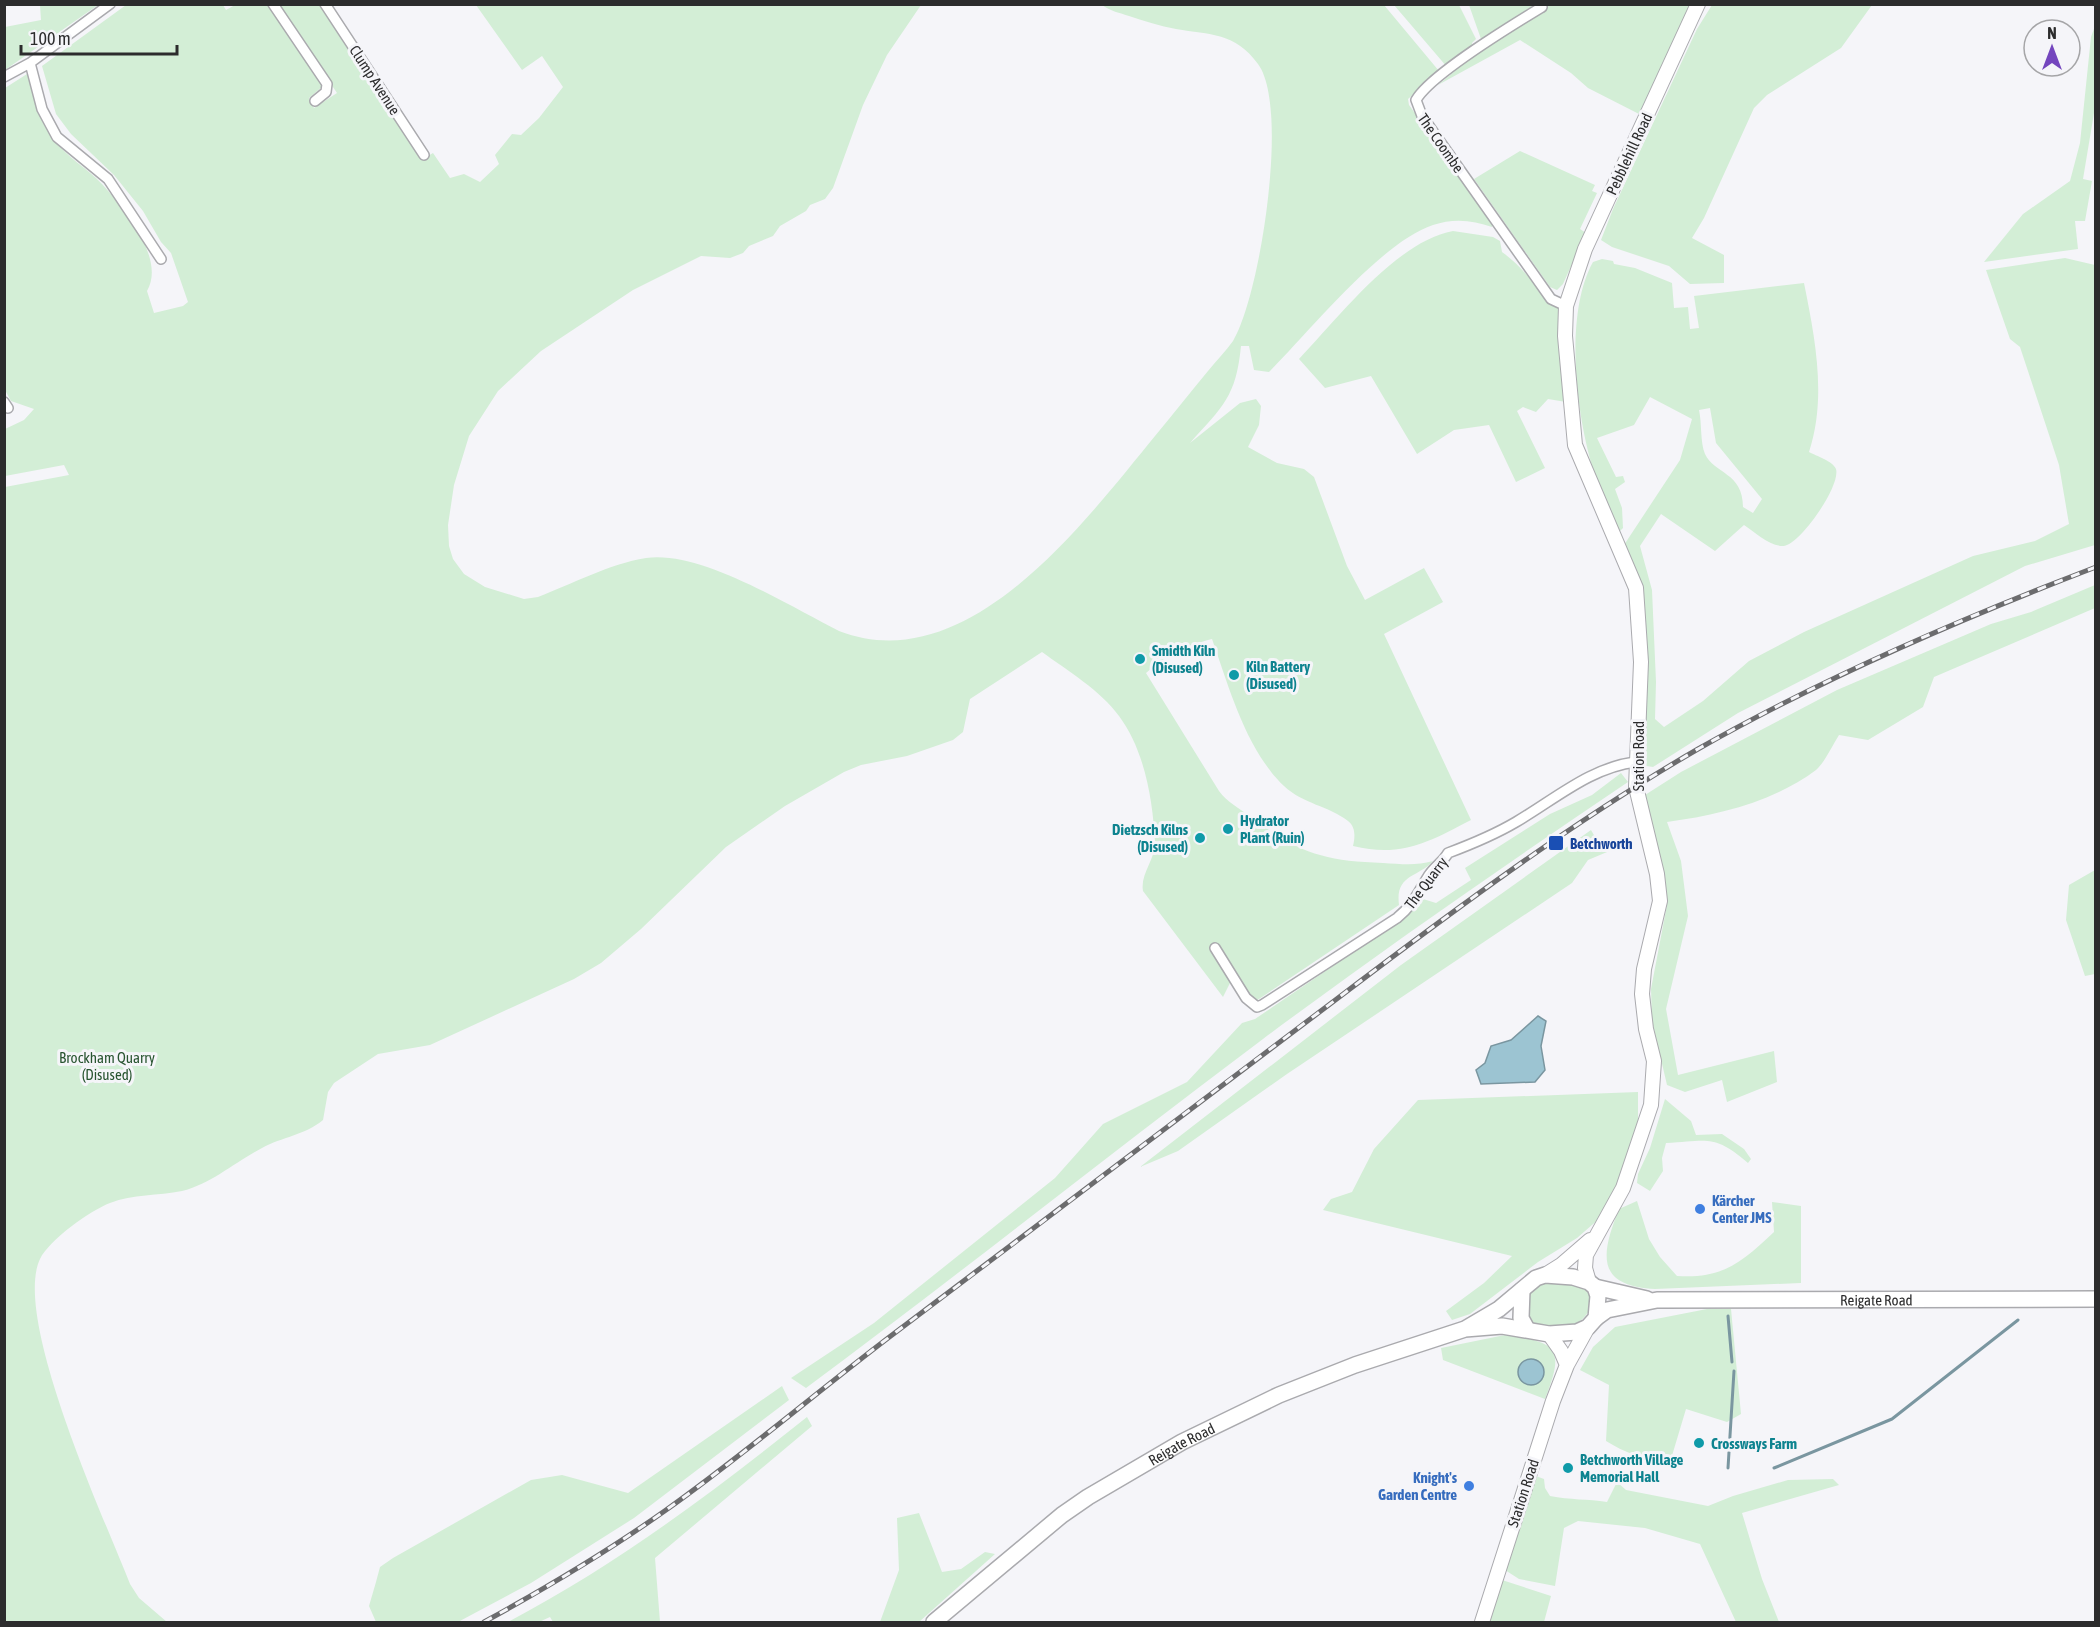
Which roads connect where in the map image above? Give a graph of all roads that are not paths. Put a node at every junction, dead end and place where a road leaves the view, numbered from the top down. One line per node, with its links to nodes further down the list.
1 (110, 4): 6 (street)
2 (273, 4): 8 (street)
3 (325, 4): 9 (street, Clump Avenue)
4 (1698, 4): 11 (main road, Pebblehill Road)
5 (1542, 6): 11 (street, The Coombe)
6 (30, 63): 7 (street); 10 (street)
7 (4, 77)
8 (315, 101)
9 (424, 155)
10 (161, 259)
11 (1566, 306): 12 (main road, Station Road)
12 (1636, 762): 13 (street, The Quarry); 14 (main road, Station Road)
13 (1215, 948)
14 (1594, 1236): 15 (main road, Station Road); 16 (main road, Station Road)
15 (1545, 1275): 16 (main road); 17 (main road)
16 (1592, 1285): 19 (main road, Reigate Road); 20 (main road)
17 (1522, 1290): 21 (main road, Reigate Road); 22 (main road)
18 (2096, 1299): 19 (main road, Reigate Road)
19 (1657, 1300): 20 (main road, Reigate Road)
20 (1592, 1322): 23 (main road); 24 (main road, Station Road)
21 (1466, 1329): 22 (main road, Reigate Road); 25 (main road, Reigate Road)
22 (1527, 1329): 23 (main road)
23 (1549, 1334): 24 (main road)
24 (1567, 1365): 26 (main road, Station Road)
25 (934, 1623)
26 (1482, 1623)

